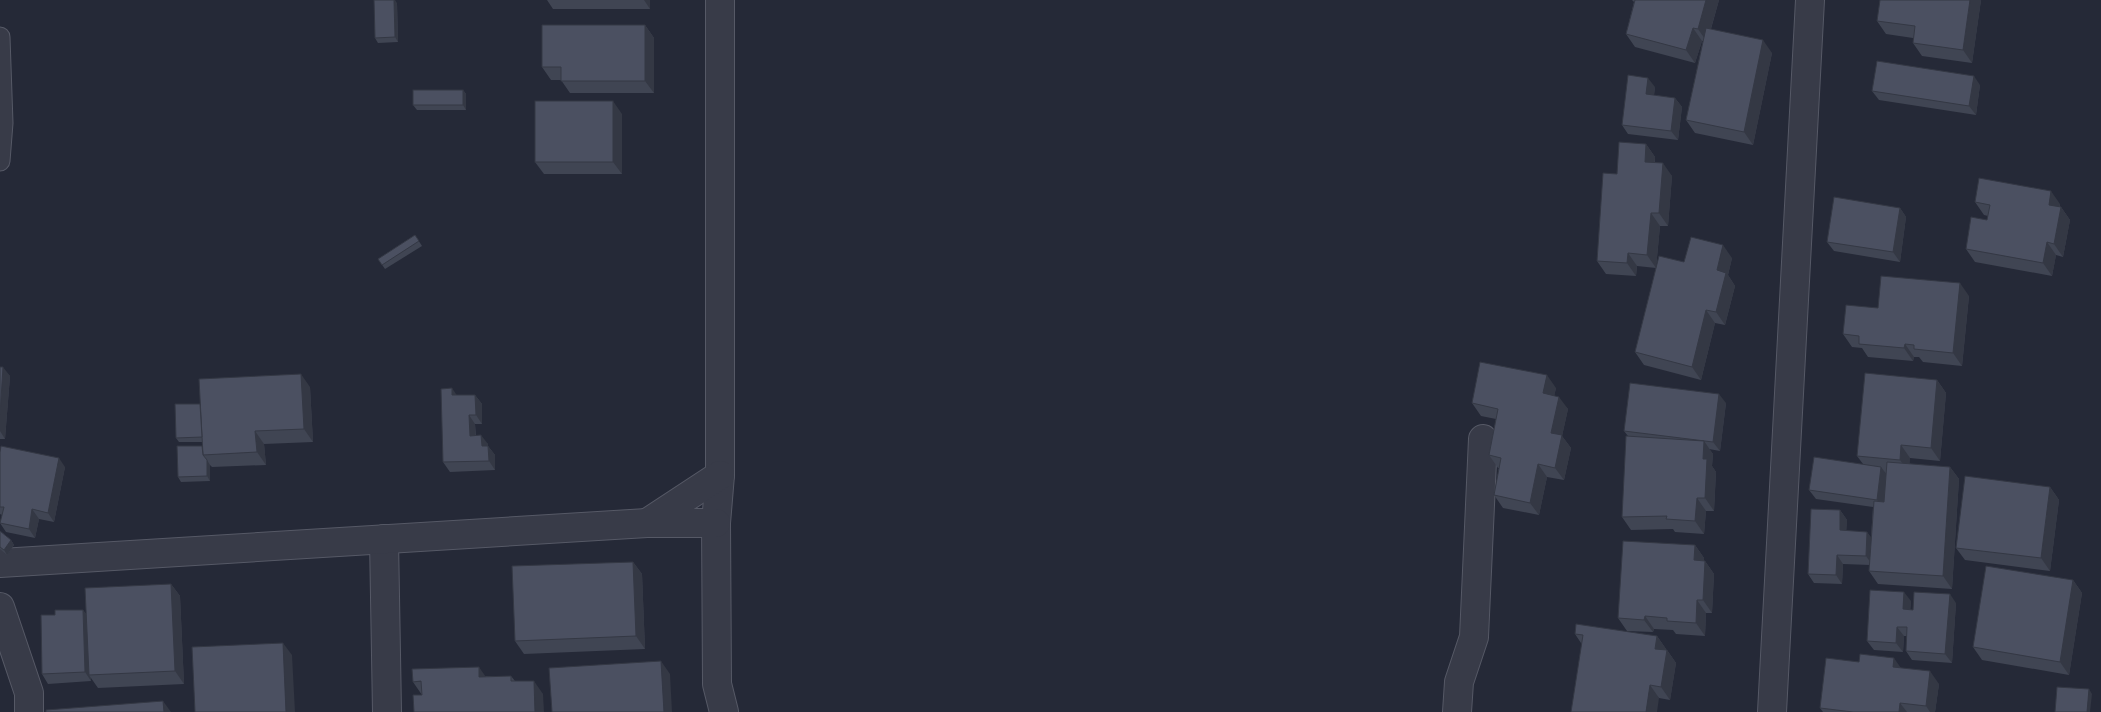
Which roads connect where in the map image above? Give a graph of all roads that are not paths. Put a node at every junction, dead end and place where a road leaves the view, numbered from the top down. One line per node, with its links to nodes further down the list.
1 (720, 0): 6 (street)
2 (1810, 0): 16 (street)
3 (0, 37): 4 (lane)
4 (0, 161)
5 (1483, 439): 15 (street)
6 (720, 475): 7 (street); 8 (street)
7 (647, 523): 8 (street); 9 (street)
8 (716, 523): 14 (street)
9 (384, 540): 10 (street); 13 (street)
10 (0, 563)
11 (0, 606): 12 (street)
12 (30, 712)
13 (387, 712)
14 (724, 712)
15 (1456, 712)
16 (1772, 712)

